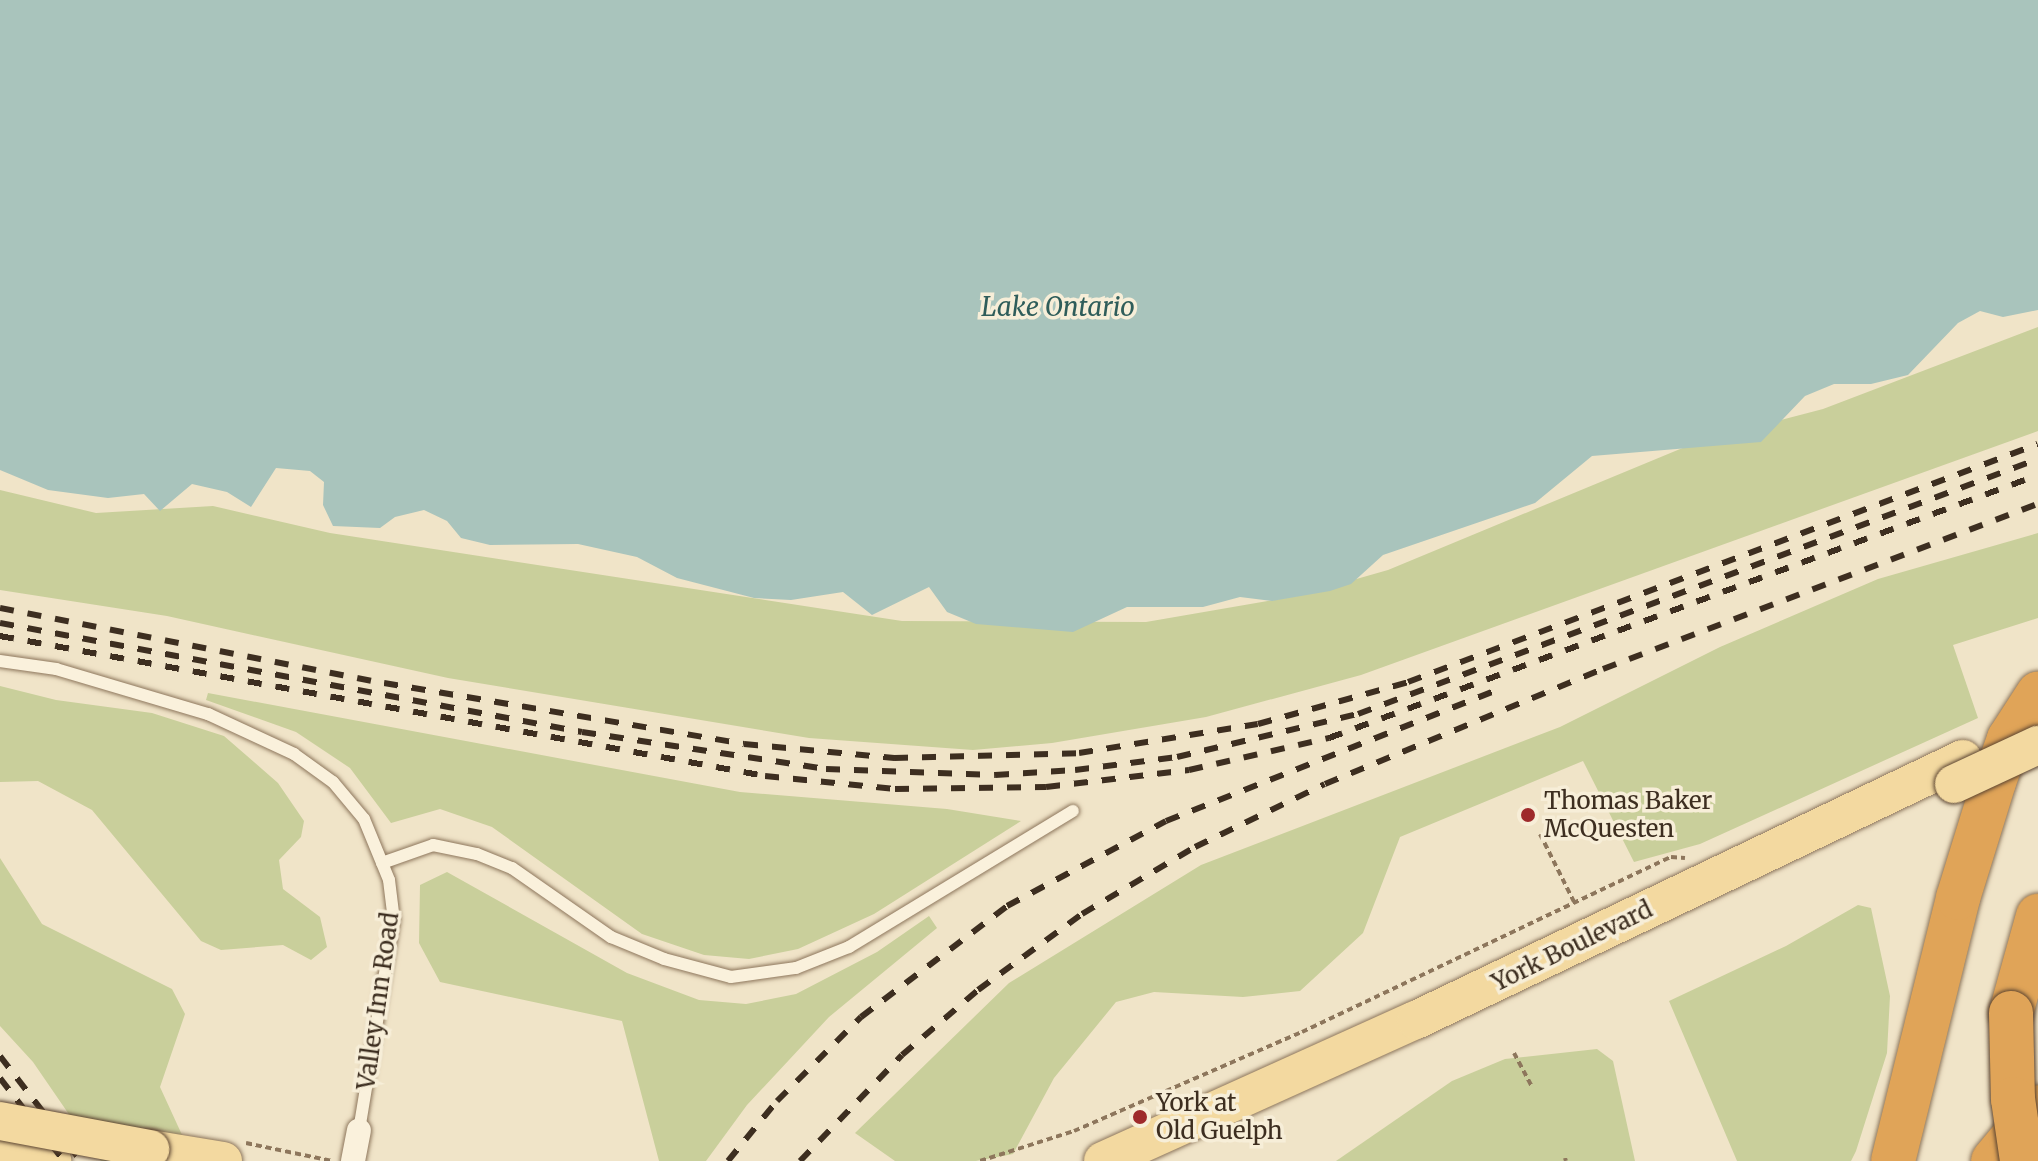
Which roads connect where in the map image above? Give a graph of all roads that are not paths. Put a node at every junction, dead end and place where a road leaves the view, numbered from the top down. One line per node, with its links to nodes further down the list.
1 (0, 661): 7 (lane, Valley Inn Road)
2 (2038, 694): 18 (highway)
3 (2038, 723): 5 (main road, York Boulevard)
4 (2038, 745): 5 (main road, York Boulevard, bridge)
5 (1959, 771): 16 (main road, York Boulevard); 17 (main road, York Boulevard)
6 (1073, 811): 7 (lane)
7 (382, 863): 11 (lane, Valley Inn Road)
8 (2038, 916): 20 (highway, bridge)
9 (2038, 1107): 19 (highway)
10 (0, 1121): 14 (main road, bridge)
11 (359, 1131): 15 (street, Valley Inn Road)
12 (0, 1153): 13 (main road)
13 (52, 1161)
14 (223, 1161)
15 (353, 1161)
16 (1103, 1161)
17 (1167, 1161)
18 (1893, 1161)
19 (1993, 1161)
20 (2022, 1161)

